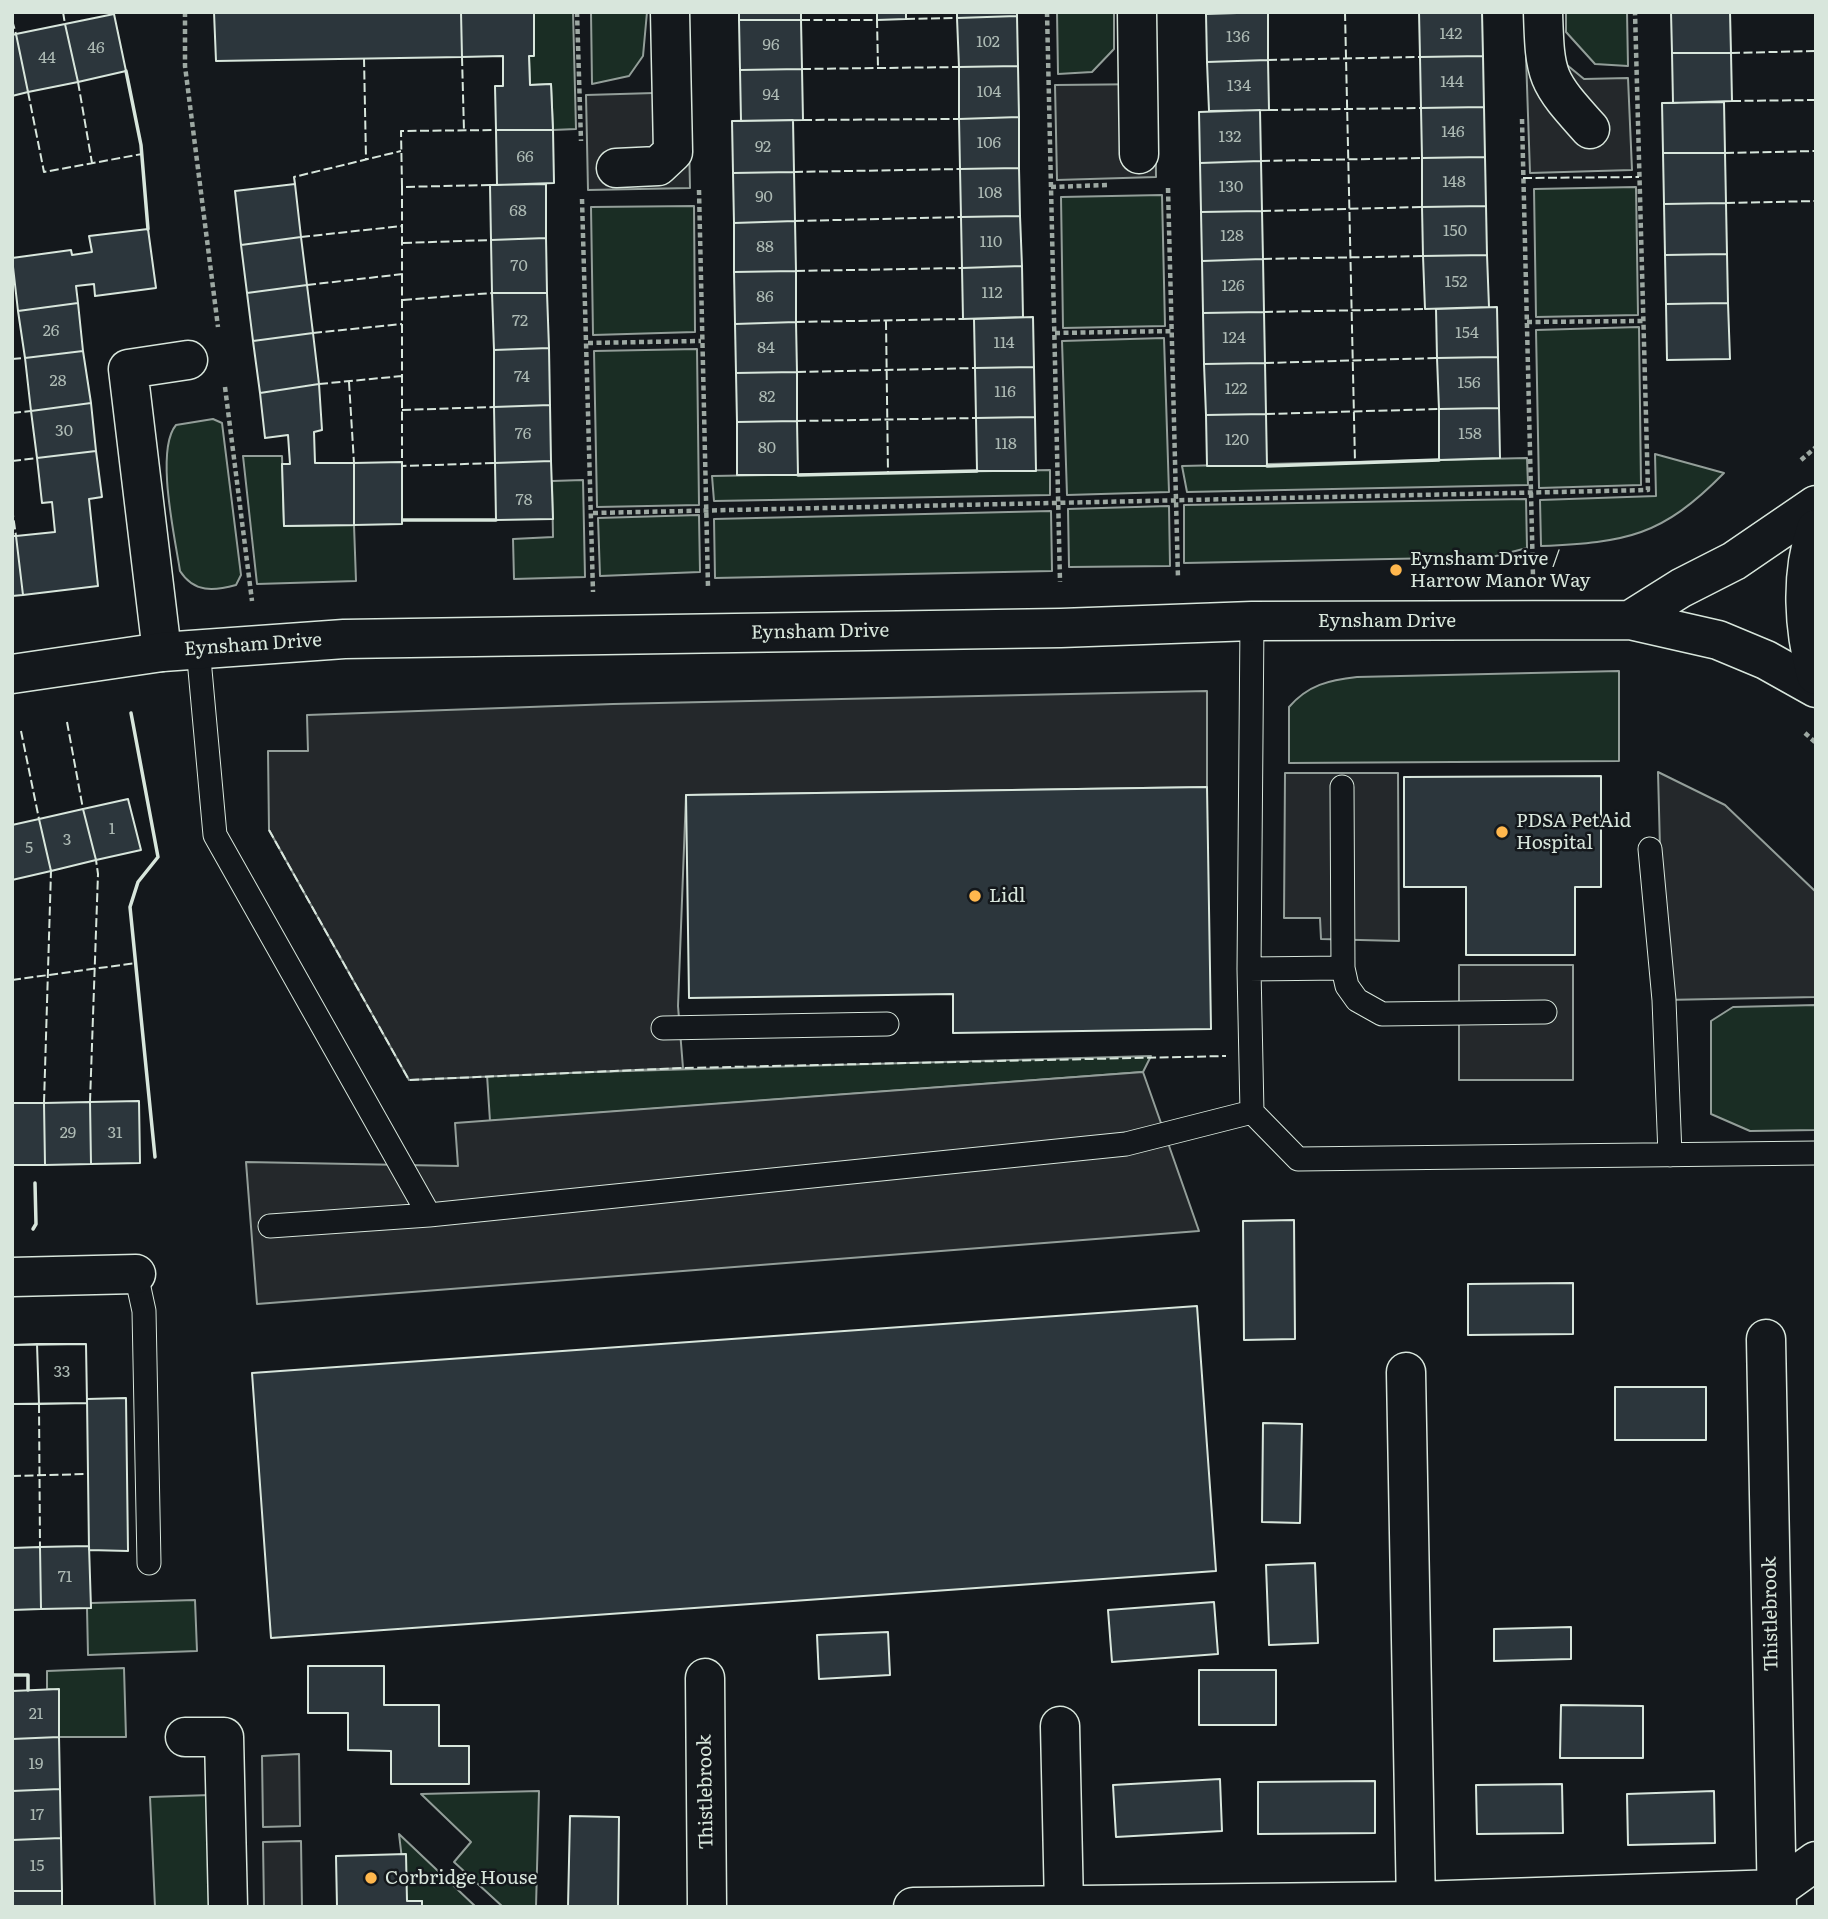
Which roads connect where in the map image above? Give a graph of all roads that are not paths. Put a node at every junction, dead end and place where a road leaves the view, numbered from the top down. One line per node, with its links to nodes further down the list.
1 (670, 12): 6 (street)
2 (1137, 12): 5 (street)
3 (1543, 12): 4 (street)
4 (1590, 129)
5 (1139, 154)
6 (616, 168)
7 (188, 360): 12 (street)
8 (1816, 505): 10 (street)
9 (1816, 529): 14 (street)
10 (1629, 620): 11 (street, Eynsham Drive); 15 (street, Eynsham Drive)
11 (1252, 621): 12 (street, Eynsham Drive); 19 (lane)
12 (180, 650): 13 (street, Eynsham Drive); 26 (lane)
13 (12, 674)
14 (1816, 675)
15 (1816, 688)
16 (1342, 788): 18 (lane)
17 (1650, 849): 25 (lane)
18 (1343, 968): 19 (lane); 20 (lane)
19 (1249, 969): 23 (lane)
20 (1545, 1012)
21 (887, 1024): 22 (lane)
22 (663, 1028)
23 (1252, 1112): 25 (lane); 26 (lane)
24 (1816, 1153): 25 (lane)
25 (1670, 1155)
26 (429, 1215): 27 (lane)
27 (270, 1226)
28 (136, 1274): 29 (street); 32 (lane)
29 (12, 1277)
30 (1766, 1339): 37 (street, Thistlebrook)
31 (1406, 1372): 38 (street)
32 (149, 1563)
33 (705, 1678): 41 (street, Thistlebrook)
34 (1060, 1726): 39 (street)
35 (185, 1737): 40 (street)
36 (1816, 1861): 37 (street)
37 (1777, 1898): 38 (street)
38 (1416, 1904): 39 (street)
39 (1064, 1906): 42 (street)
40 (228, 1907)
41 (707, 1907)
42 (913, 1907)

